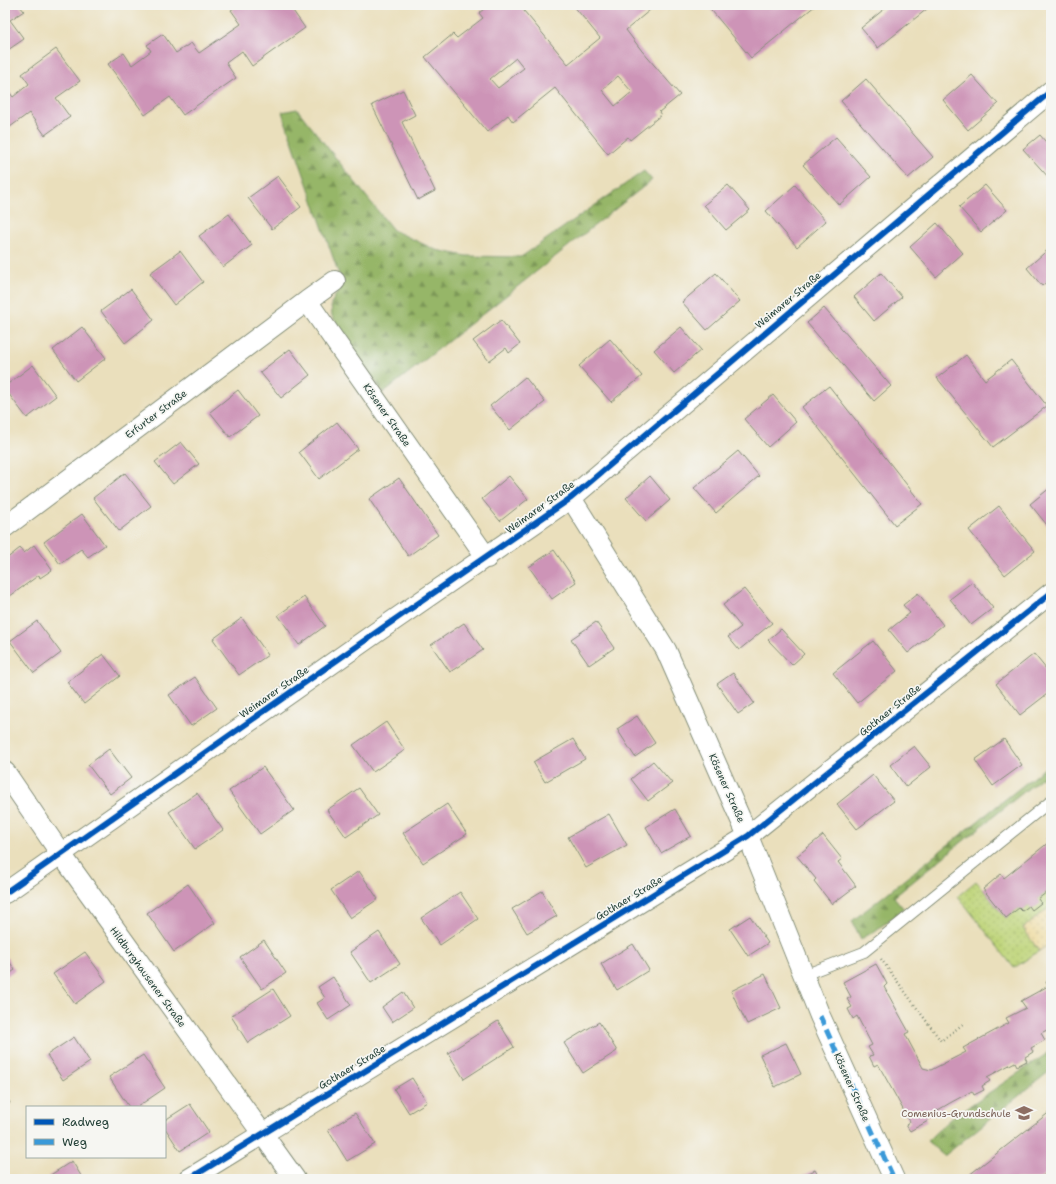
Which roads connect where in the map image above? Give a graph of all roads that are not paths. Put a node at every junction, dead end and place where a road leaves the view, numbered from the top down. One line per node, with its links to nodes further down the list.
1 (1051, 91): 4 (street, Weimarer Straße)
2 (335, 281): 3 (street)
3 (307, 301): 5 (street, Erfurter Straße); 6 (street, Kösener Straße)
4 (571, 498): 6 (street, Weimarer Straße); 10 (street, Kösener Straße)
5 (5, 527)
6 (487, 558): 11 (street, Weimarer Straße)
7 (1051, 593): 10 (street, Gothaer Straße)
8 (5, 772): 11 (street, Hildburghausener Straße)
9 (1051, 801): 13 (lane)
10 (748, 836): 13 (street, Kösener Straße); 14 (street, Gothaer Straße)
11 (60, 854): 12 (street, Weimarer Straße); 14 (street, Hildburghausener Straße)
12 (5, 893)
13 (804, 975): 17 (street, Kösener Straße)
14 (262, 1133): 15 (street, Gothaer Straße); 16 (street, Hildburghausener Straße)
15 (189, 1179)
16 (295, 1179)
17 (894, 1179)

